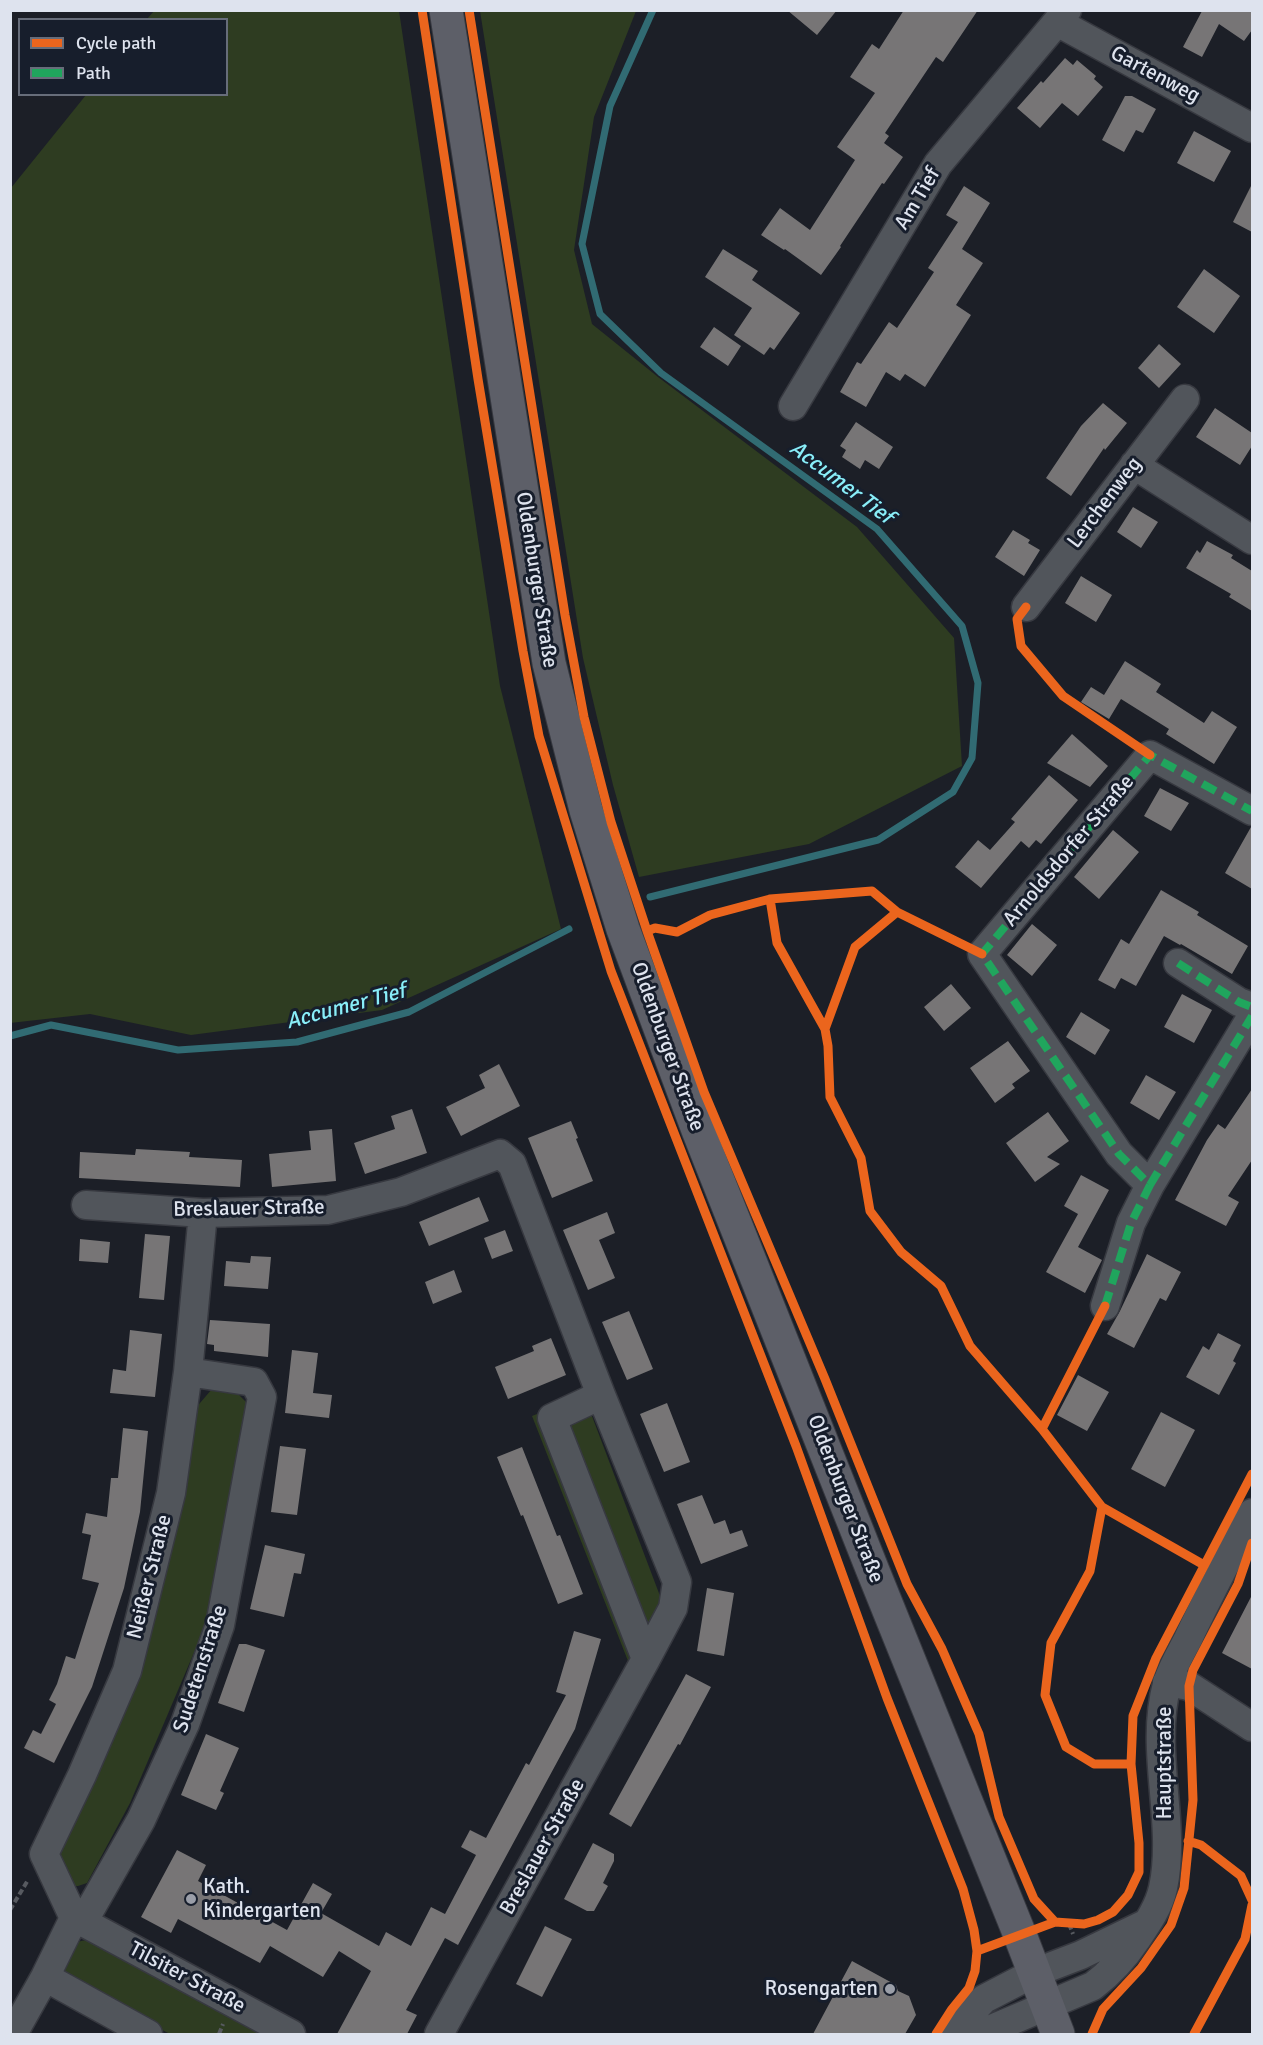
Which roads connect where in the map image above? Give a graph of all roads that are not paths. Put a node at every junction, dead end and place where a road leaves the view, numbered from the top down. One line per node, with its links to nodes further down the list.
1 (446, 10): 25 (main road, Oldenburger Straße)
2 (1062, 16): 3 (street, Gartenweg); 5 (street, Am Tief)
3 (1252, 128)
4 (1185, 399): 6 (street, Lerchenweg)
5 (793, 406)
6 (1134, 465): 7 (street); 8 (street, Lerchenweg)
7 (1252, 540)
8 (1026, 607)
9 (1252, 811): 13 (street, Arnoldsdorfer Straße)
10 (1178, 963): 11 (street)
11 (1252, 1007)
12 (1252, 1016): 13 (street)
13 (1150, 1185): 16 (street)
14 (86, 1205): 15 (street, Breslauer Straße)
15 (203, 1213): 17 (street, Neißer Straße); 18 (street, Breslauer Straße)
16 (1105, 1306)
17 (188, 1372): 23 (street, Neißer Straße); 23 (street, Sudetenstraße)
18 (601, 1395): 20 (street, Breslauer Straße); 20 (street)
19 (1252, 1513): 21 (street, Hauptstraße)
20 (646, 1659): 31 (street, Breslauer Straße)
21 (1167, 1682): 22 (street); 24 (street, Hauptstraße)
22 (1252, 1727)
23 (78, 1920): 26 (street); 30 (street, Tilsiter Straße)
24 (1149, 1922): 25 (street); 27 (street, Hauptstraße)
25 (1034, 1973): 27 (main road, Oldenburger Straße); 32 (street)
26 (45, 1977): 28 (street); 29 (street)
27 (1052, 2020): 33 (street, Hauptstraße)
28 (13, 2034)
29 (148, 2034)
30 (291, 2034)
31 (439, 2034)
32 (955, 2034)
33 (980, 2034)

